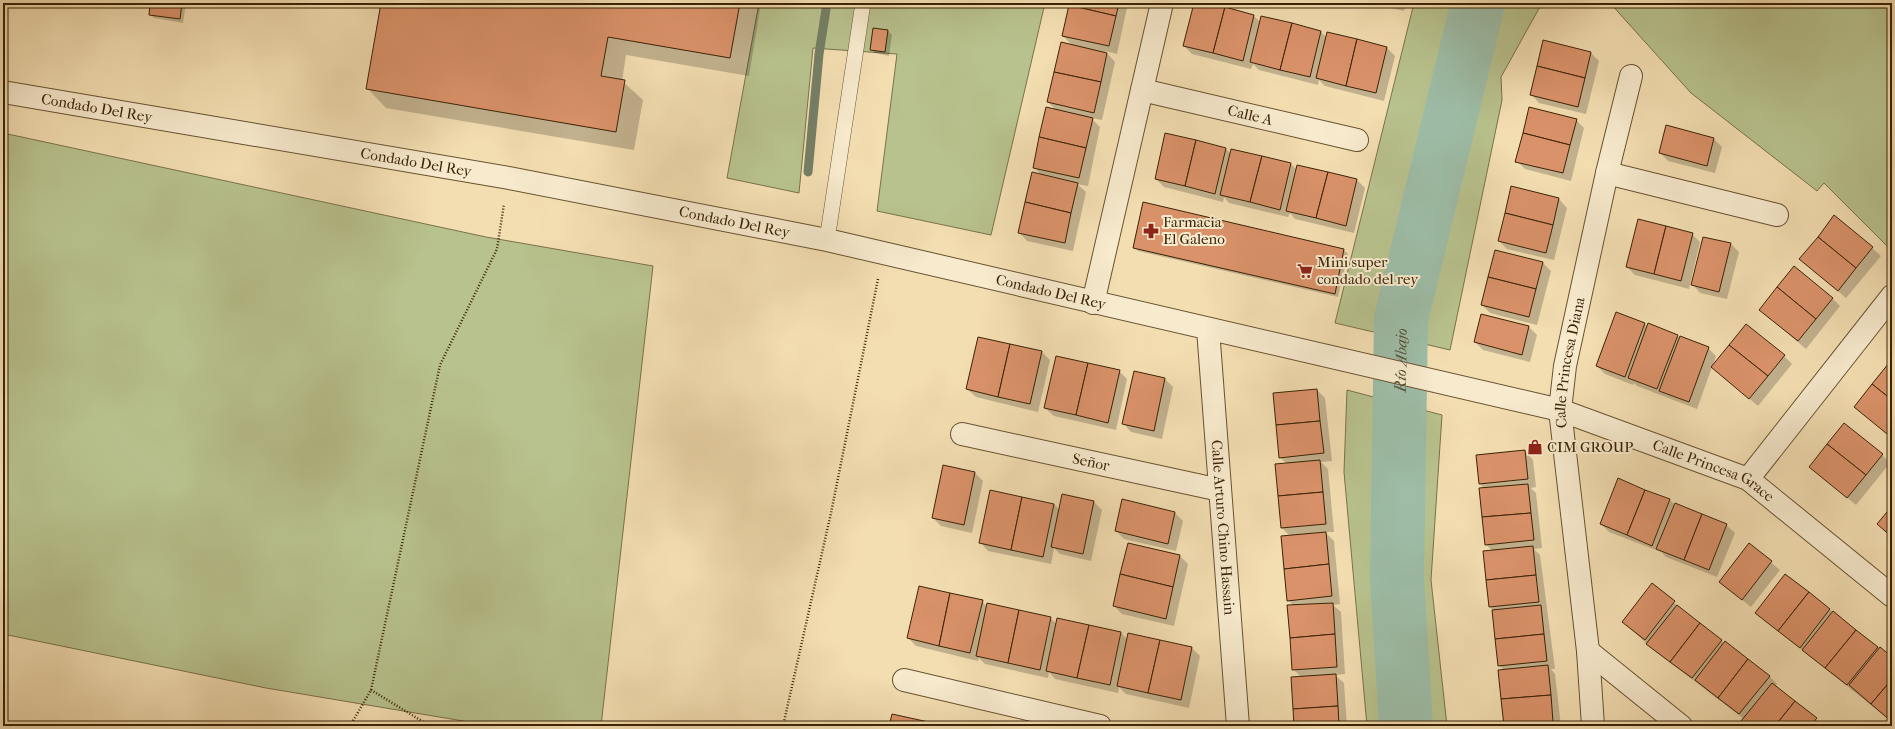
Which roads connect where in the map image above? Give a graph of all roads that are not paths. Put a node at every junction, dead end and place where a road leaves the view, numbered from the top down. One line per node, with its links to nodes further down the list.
1 (863, 3): 9 (lane)
2 (1162, 3): 4 (street)
3 (1631, 76): 7 (street, Calle Princesa Diana)
4 (1142, 90): 6 (street, Calle A); 11 (street)
5 (3, 92): 9 (street, Condado Del Rey)
6 (1358, 140)
7 (1607, 173): 8 (street); 14 (street, Calle Princesa Diana)
8 (1777, 215)
9 (827, 240): 11 (street, Condado Del Rey)
10 (1892, 296): 16 (street)
11 (1093, 303): 12 (street, Condado Del Rey)
12 (1208, 328): 13 (street, Condado Del Rey); 17 (street, Calle Arturo Chino Hassain)
13 (1460, 387): 14 (street, Calle Princesa Grace)
14 (1560, 410): 16 (street, Calle Princesa Grace); 19 (street, Calle Princesa Diana)
15 (962, 434): 17 (street, Señor)
16 (1748, 479): 18 (street, Calle Princesa Grace)
17 (1220, 490): 22 (street, Calle Arturo Chino Hassain)
18 (1892, 596)
19 (1588, 651): 23 (street, Calle Princesa Diana); 24 (street)
20 (904, 680): 21 (street)
21 (1100, 726)
22 (1238, 726)
23 (1593, 726)
24 (1681, 726)

